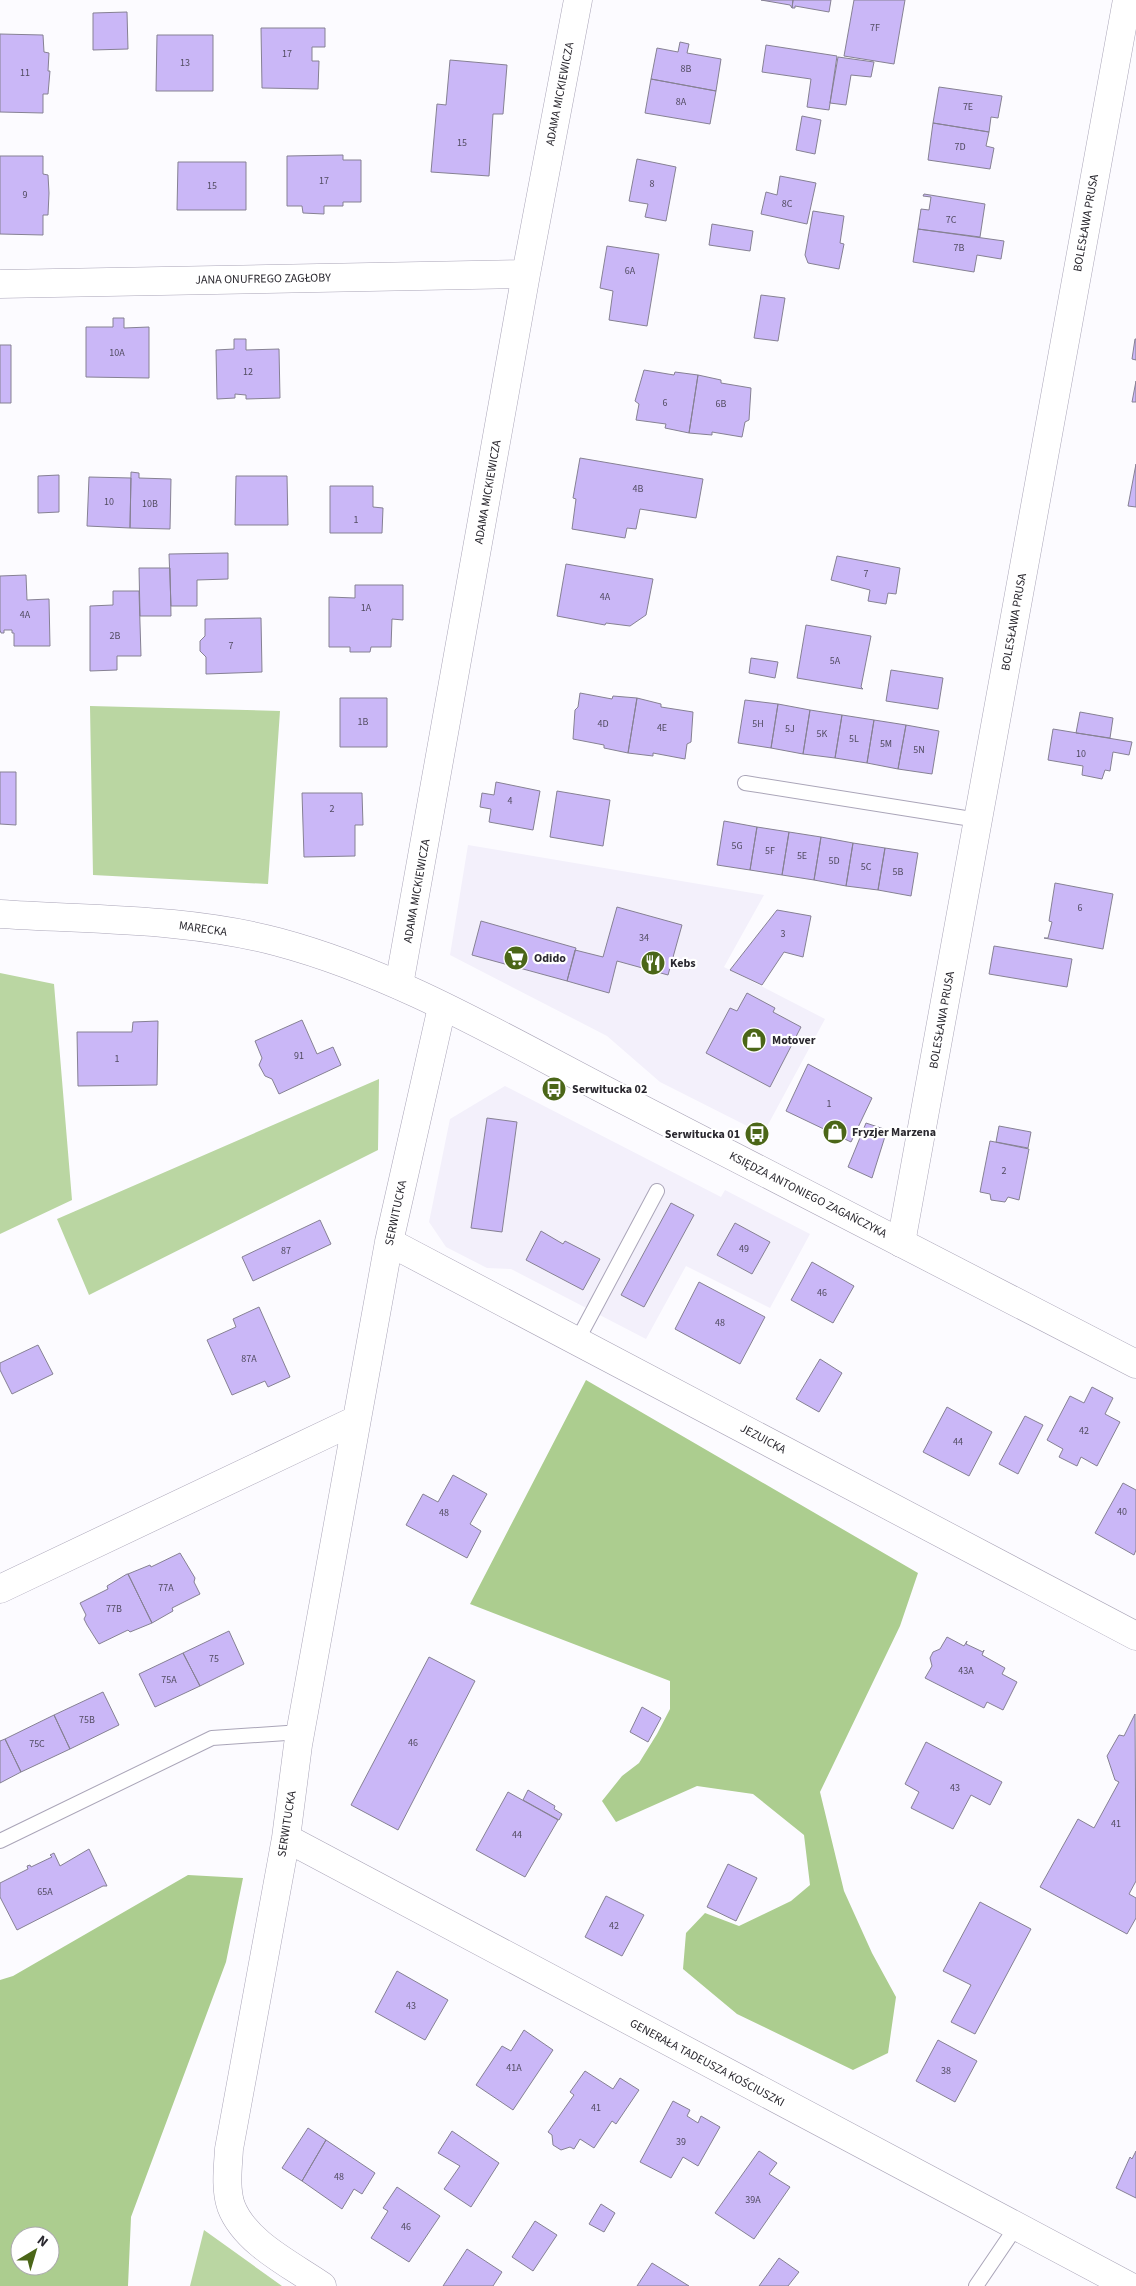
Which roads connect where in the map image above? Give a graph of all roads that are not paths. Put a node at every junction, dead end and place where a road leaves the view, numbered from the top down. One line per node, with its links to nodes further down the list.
1 (578, 0): 3 (street, ADAMA MICKIEWICZA)
2 (1127, 0): 6 (street, BOLESŁAWA PRUSA)
3 (526, 274): 4 (street, JANA ONUFREGO ZAGŁOBY); 8 (street, ADAMA MICKIEWICZA)
4 (0, 284)
5 (745, 783): 6 (lane)
6 (978, 820): 12 (street, BOLESŁAWA PRUSA)
7 (0, 914): 8 (street, MARECKA)
8 (399, 985): 9 (street, KSIĘDZA ANTONIEGO ZAGAŃCZYKA)
9 (442, 1007): 11 (street, SERWITUCKA); 12 (street, KSIĘDZA ANTONIEGO ZAGAŃCZYKA)
10 (657, 1191): 13 (lane)
11 (390, 1242): 13 (street, JEZUICKA); 15 (street, SERWITUCKA)
12 (901, 1243): 14 (street, KSIĘDZA ANTONIEGO ZAGAŃCZYKA)
13 (577, 1341): 17 (street, JEZUICKA)
14 (1136, 1364)
15 (356, 1420): 16 (street); 18 (street, SERWITUCKA)
16 (0, 1589)
17 (1136, 1636)
18 (301, 1732): 19 (street, SERWITUCKA); 20 (lane)
19 (286, 1838): 21 (street, GENERAŁA TADEUSZA KOŚCIUSZKI); 22 (street, SERWITUCKA)
20 (0, 1841)
21 (1016, 2227): 23 (lane); 24 (street, GENERAŁA TADEUSZA KOŚCIUSZKI)
22 (322, 2286)
23 (976, 2286)
24 (1129, 2286)

